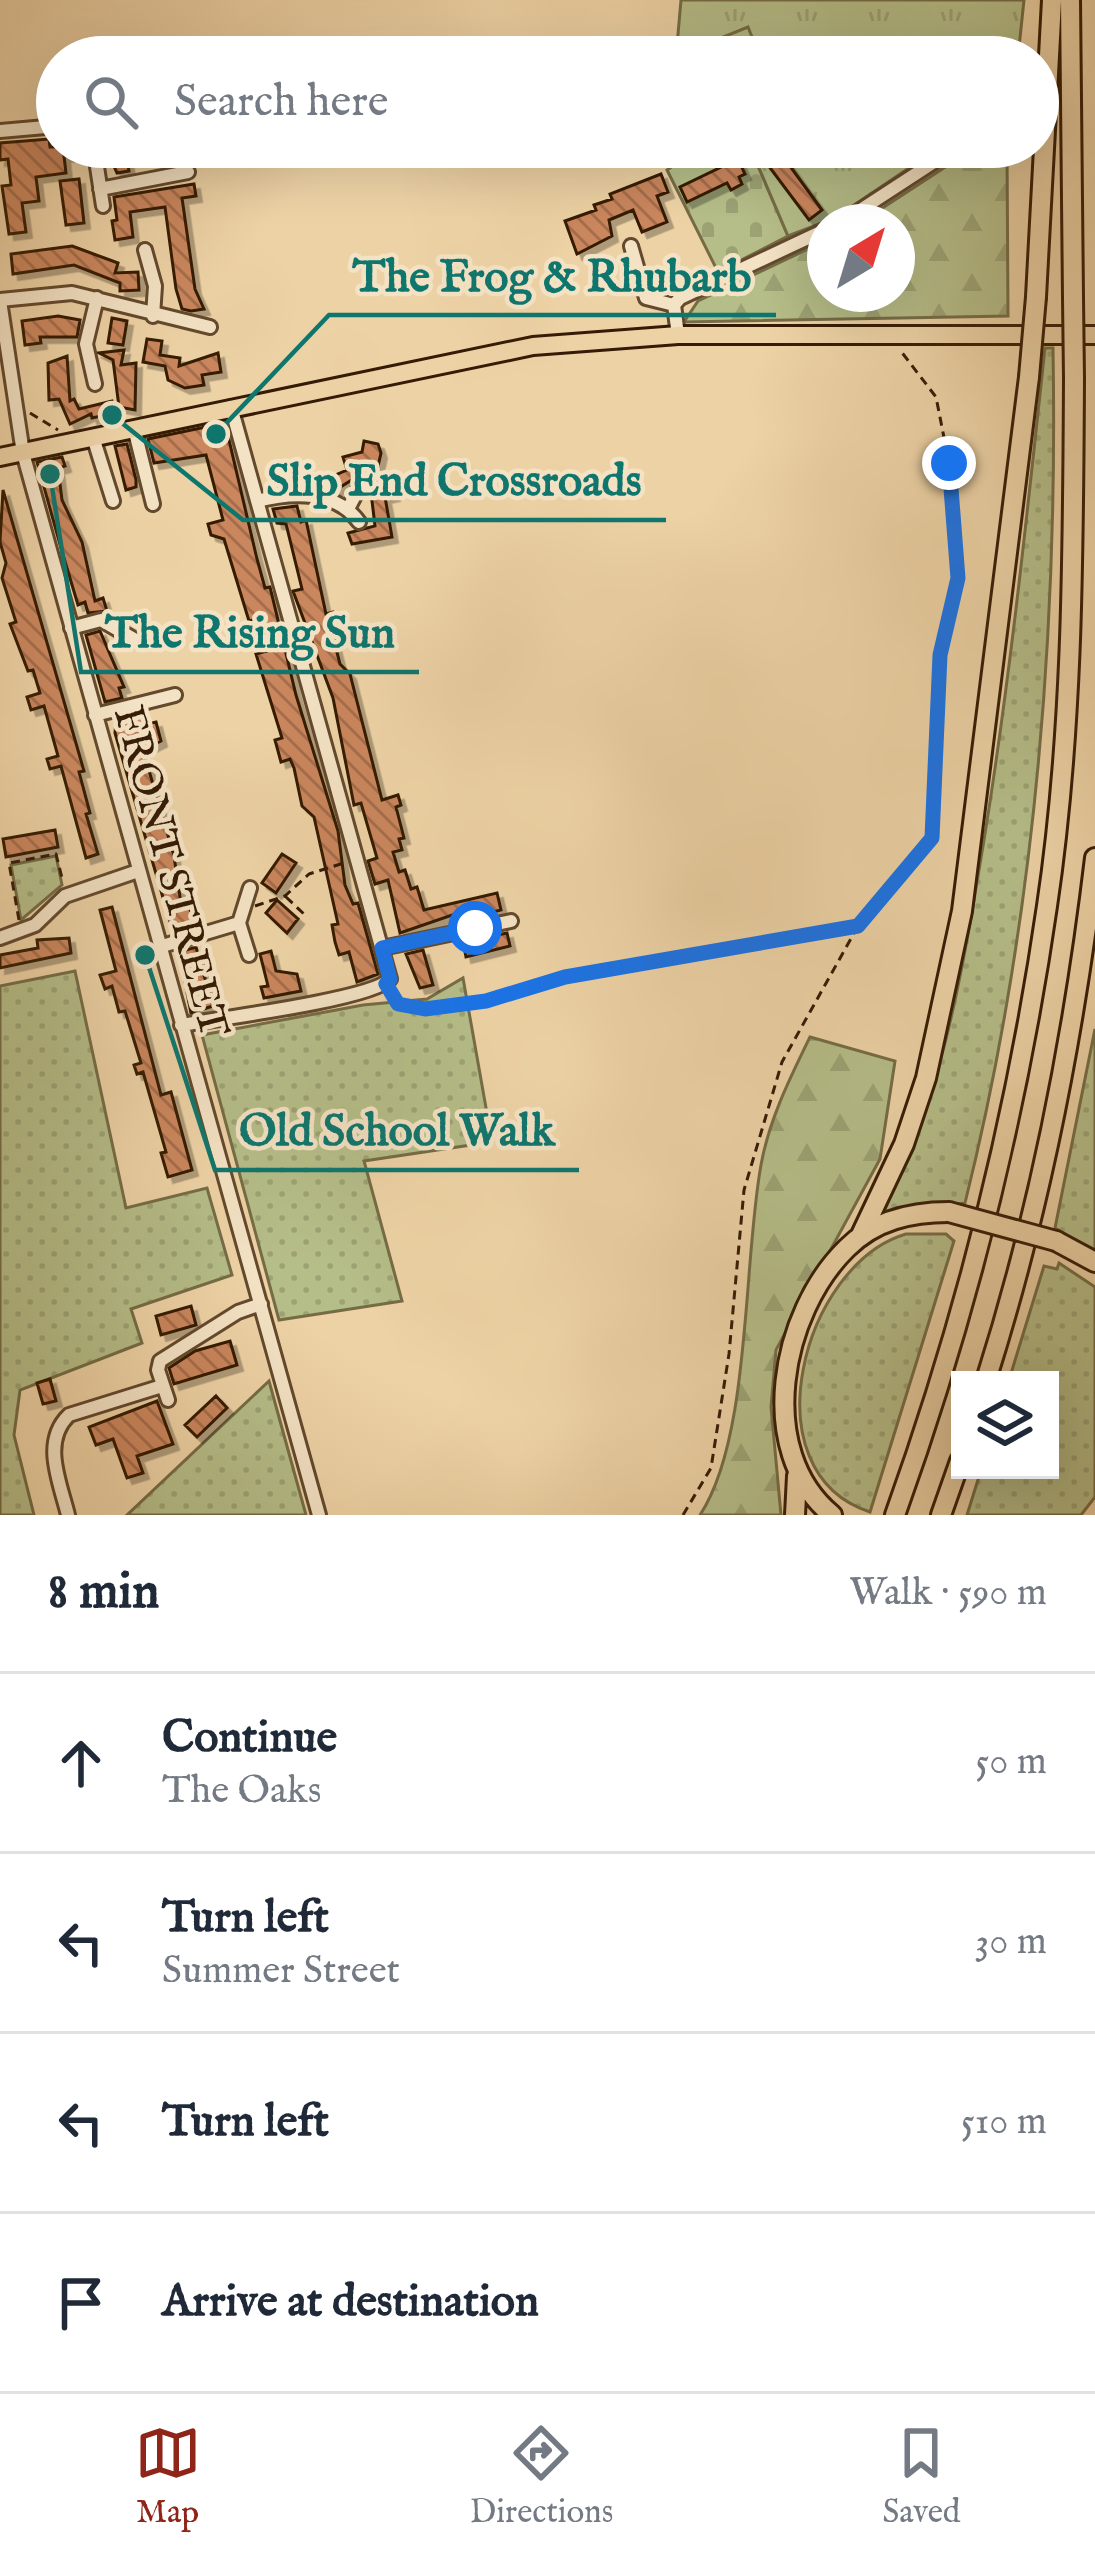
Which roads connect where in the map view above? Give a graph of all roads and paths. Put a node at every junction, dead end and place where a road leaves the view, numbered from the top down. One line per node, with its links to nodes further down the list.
1 (1052, 0): 3 (highway, bridge)
2 (1070, 0): 72 (highway, bridge)
3 (1050, 36)
4 (36, 128): 5 (street)
5 (0, 131)
6 (97, 168): 10 (street)
7 (924, 168): 11 (street)
8 (1043, 168): 61 (highway, bridge)
9 (188, 172): 10 (street)
10 (100, 189): 12 (street)
11 (869, 204)
12 (103, 206)
13 (807, 239): 18 (street)
14 (632, 246): 18 (street)
15 (145, 250): 19 (street)
16 (97, 298): 17 (street); 19 (street); 24 (street)
17 (0, 301): 25 (street, FRONT STREET)
18 (674, 305): 21 (street)
19 (153, 316): 20 (street)
20 (210, 327)
21 (678, 335): 22 (main road); 26 (main road)
22 (886, 335): 23 (main road); 53 (path)
23 (1095, 335)
24 (94, 384)
25 (6, 386): 31 (street, FRONT STREET)
26 (231, 406): 28 (main road); 35 (street)
27 (23, 410): 29 (path)
28 (134, 428): 30 (main road); 36 (street)
29 (67, 435)
30 (93, 437): 31 (main road); 34 (street)
31 (22, 453): 32 (main road); 39 (street, FRONT STREET)
32 (0, 457)
33 (360, 487): 37 (street)
34 (113, 501)
35 (257, 501): 37 (street); 44 (street)
36 (153, 504)
37 (349, 507): 38 (street)
38 (359, 522)
39 (71, 628): 40 (street); 42 (street, FRONT STREET)
40 (152, 639)
41 (175, 695): 42 (street)
42 (95, 716): 45 (street, FRONT STREET)
43 (1095, 858): 64 (highway)
44 (357, 860): 48 (path); 57 (street)
45 (138, 871): 47 (street); 56 (street, FRONT STREET)
46 (250, 888): 49 (street)
47 (65, 896): 54 (street); 54 (path)
48 (285, 896): 49 (path); 50 (path)
49 (248, 906): 52 (street)
50 (305, 915)
51 (511, 920): 57 (street)
52 (239, 923): 56 (street); 58 (street)
53 (858, 926): 59 (path); 69 (path)
54 (22, 932): 55 (street)
55 (0, 938)
56 (159, 947): 60 (street, FRONT STREET)
57 (382, 948): 59 (street)
58 (249, 955)
59 (386, 984): 60 (street)
60 (181, 1025): 63 (street, FRONT STREET)
61 (860, 1237): 62 (highway, bridge); 65 (highway)
62 (1095, 1262)
63 (261, 1304): 67 (street); 68 (street, FRONT STREET)
64 (989, 1371)
65 (797, 1471): 70 (highway); 71 (highway)
66 (954, 1479): 73 (highway)
67 (68, 1515)
68 (319, 1515)
69 (683, 1515)
70 (795, 1515)
71 (832, 1515)
72 (895, 1515)
73 (941, 1515)

